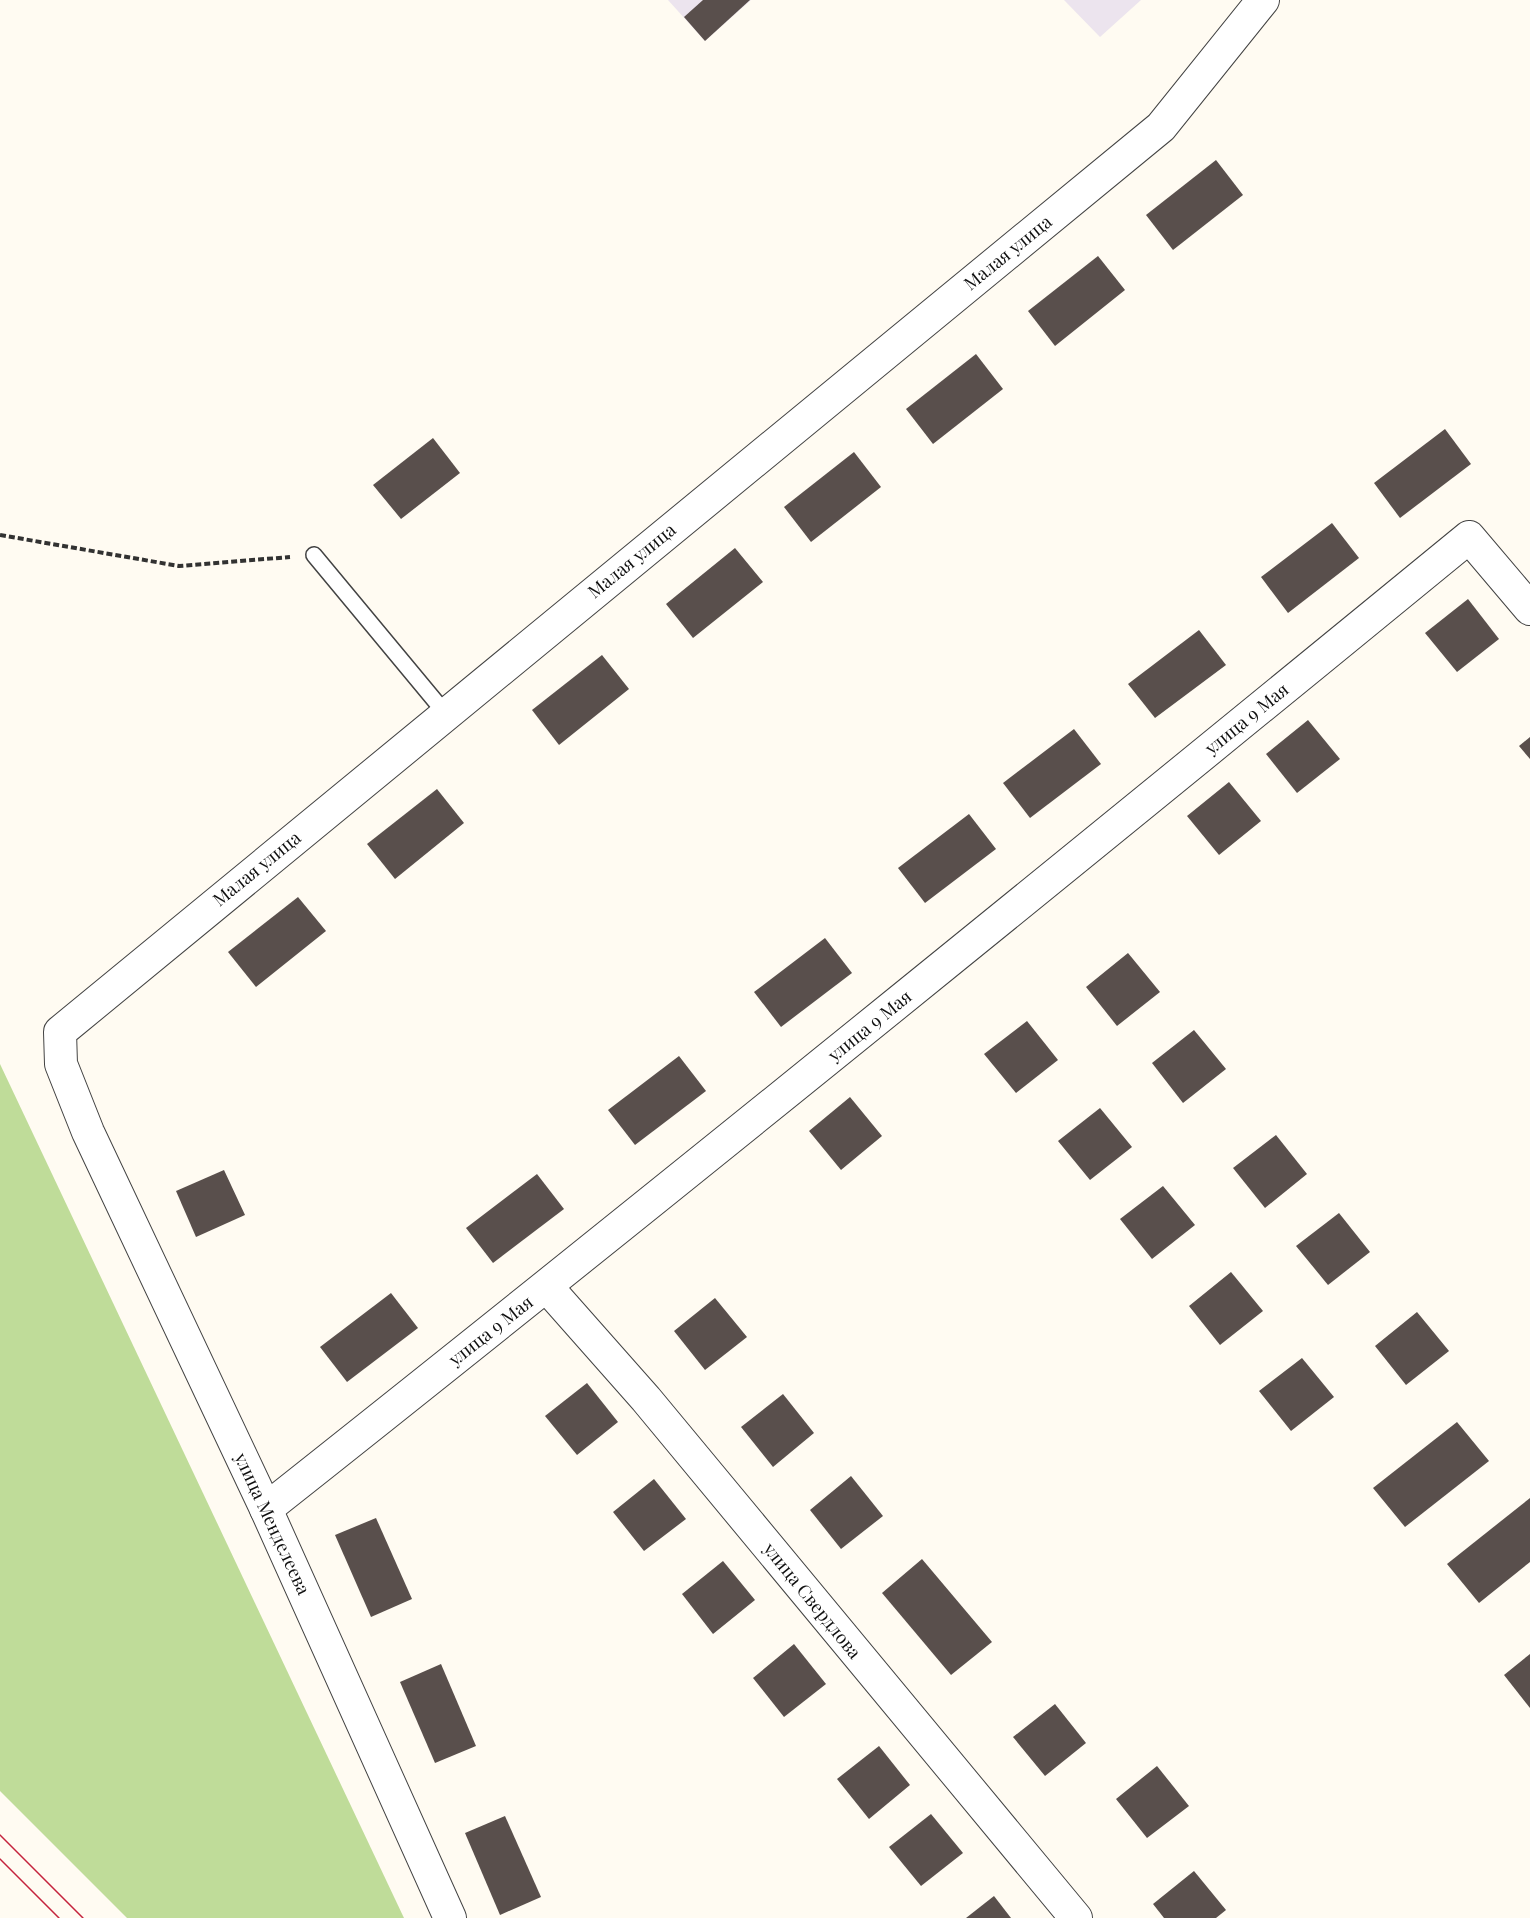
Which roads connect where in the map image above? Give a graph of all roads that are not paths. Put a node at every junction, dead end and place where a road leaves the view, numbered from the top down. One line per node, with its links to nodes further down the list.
1 (1263, 0): 4 (street, Малая улица)
2 (314, 555): 4 (lane)
3 (1530, 609): 6 (street, улица 9 Мая)
4 (446, 714): 5 (street, Малая улица)
5 (87, 1132): 7 (street, улица Менделеева)
6 (547, 1287): 7 (street, улица 9 Мая); 9 (street, улица Свердлова)
7 (266, 1509): 8 (street, улица Менделеева)
8 (450, 1918)
9 (1076, 1918)

